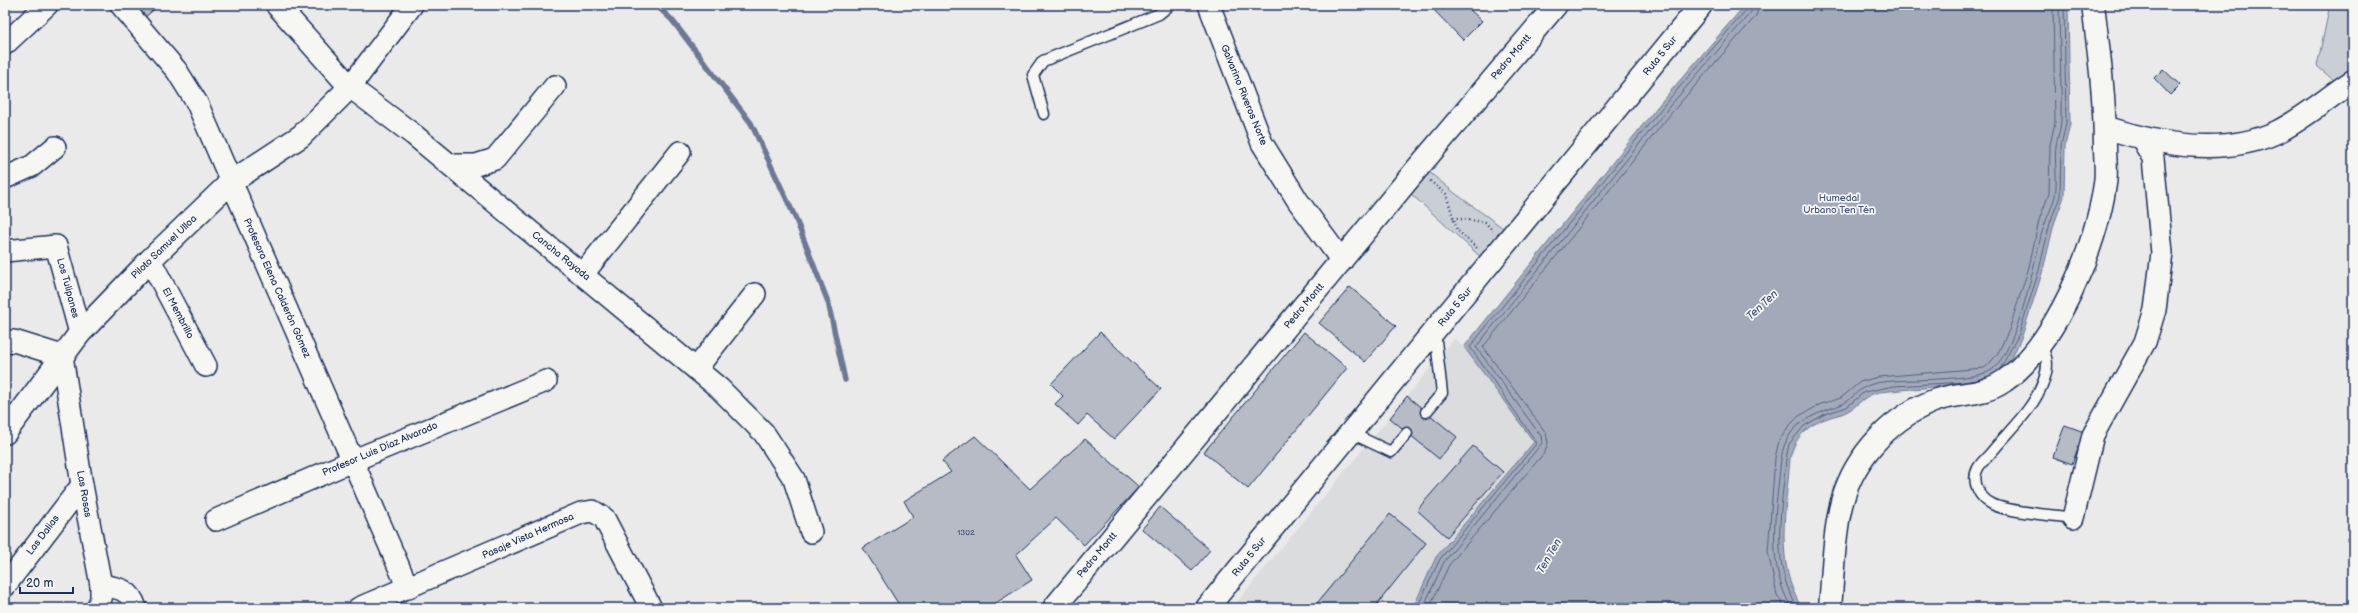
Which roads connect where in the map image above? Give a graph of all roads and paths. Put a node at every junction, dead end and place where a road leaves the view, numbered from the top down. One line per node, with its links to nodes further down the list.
1 (121, 5): 22 (street, Profesora Elena Calderón Gómez)
2 (277, 5): 13 (main road, Cancha Rayada)
3 (412, 5): 13 (street)
4 (1170, 5): 14 (lane)
5 (1209, 5): 27 (street, Galvarino Riveros Norte)
6 (1556, 5): 20 (main road, Pedro Montt)
7 (1702, 5): 24 (main road, Ruta 5 Sur)
8 (2093, 5): 15 (main road)
9 (44, 6): 10 (street)
10 (5, 44)
11 (2353, 81): 16 (main road)
12 (555, 86): 19 (street)
13 (350, 87): 19 (street, Cancha Rayada); 22 (main road, Piloto Samuel Ulloa)
14 (1044, 114)
15 (2105, 127): 16 (main road); 34 (main road)
16 (2142, 139): 45 (street)
17 (55, 147): 21 (street)
18 (680, 152): 29 (street)
19 (451, 165): 29 (street, Cancha Rayada)
20 (1416, 170): 23 (path); 27 (main road, Pedro Montt)
21 (5, 178)
22 (231, 182): 26 (main road, Piloto Samuel Ulloa); 43 (street, Profesora Elena Calderón Gómez)
23 (1453, 218): 24 (path); 28 (path)
24 (1506, 244): 28 (main road, Ruta 5 Sur)
25 (5, 252): 32 (street, Los Tulipanes)
26 (150, 260): 32 (main road, Piloto Samuel Ulloa); 36 (street, El Membrillo)
27 (1342, 260): 55 (main road, Pedro Montt)
28 (1492, 262): 31 (main road, Ruta 5 Sur)
29 (583, 274): 37 (street, Cancha Rayada)
30 (755, 294): 37 (street)
31 (1435, 331): 39 (lane); 41 (main road, Ruta 5 Sur)
32 (80, 334): 35 (main road, Piloto Samuel Ulloa)
33 (9, 341): 35 (street)
34 (2040, 346): 45 (lane); 57 (main road)
35 (62, 356): 40 (main road, Piloto Samuel Ulloa); 44 (street, Las Rosas)
36 (206, 366)
37 (696, 368): 47 (street, Cancha Rayada)
38 (546, 381): 43 (street, Profesor Luis Díaz Alvarado)
39 (1426, 412)
40 (6, 431)
41 (1351, 433): 42 (lane); 56 (main road, Ruta 5 Sur)
42 (1407, 433)
43 (352, 461): 46 (street, Profesor Luis Díaz Alvarado); 50 (street, Profesora Elena Calderón Gómez)
44 (82, 485): 48 (street, Las Rosas); 49 (street, Las Dalias)
45 (2073, 518)
46 (216, 520)
47 (812, 532)
48 (101, 585): 51 (street, Las Rosas); 52 (street)
49 (5, 586)
50 (408, 588): 53 (street, Pasaje Vista Hermosa); 54 (street, Pasaje Vista Hermosa)
51 (97, 608)
52 (136, 608)
53 (359, 608)
54 (651, 608)
55 (1054, 608)
56 (1207, 608)
57 (1830, 608)

